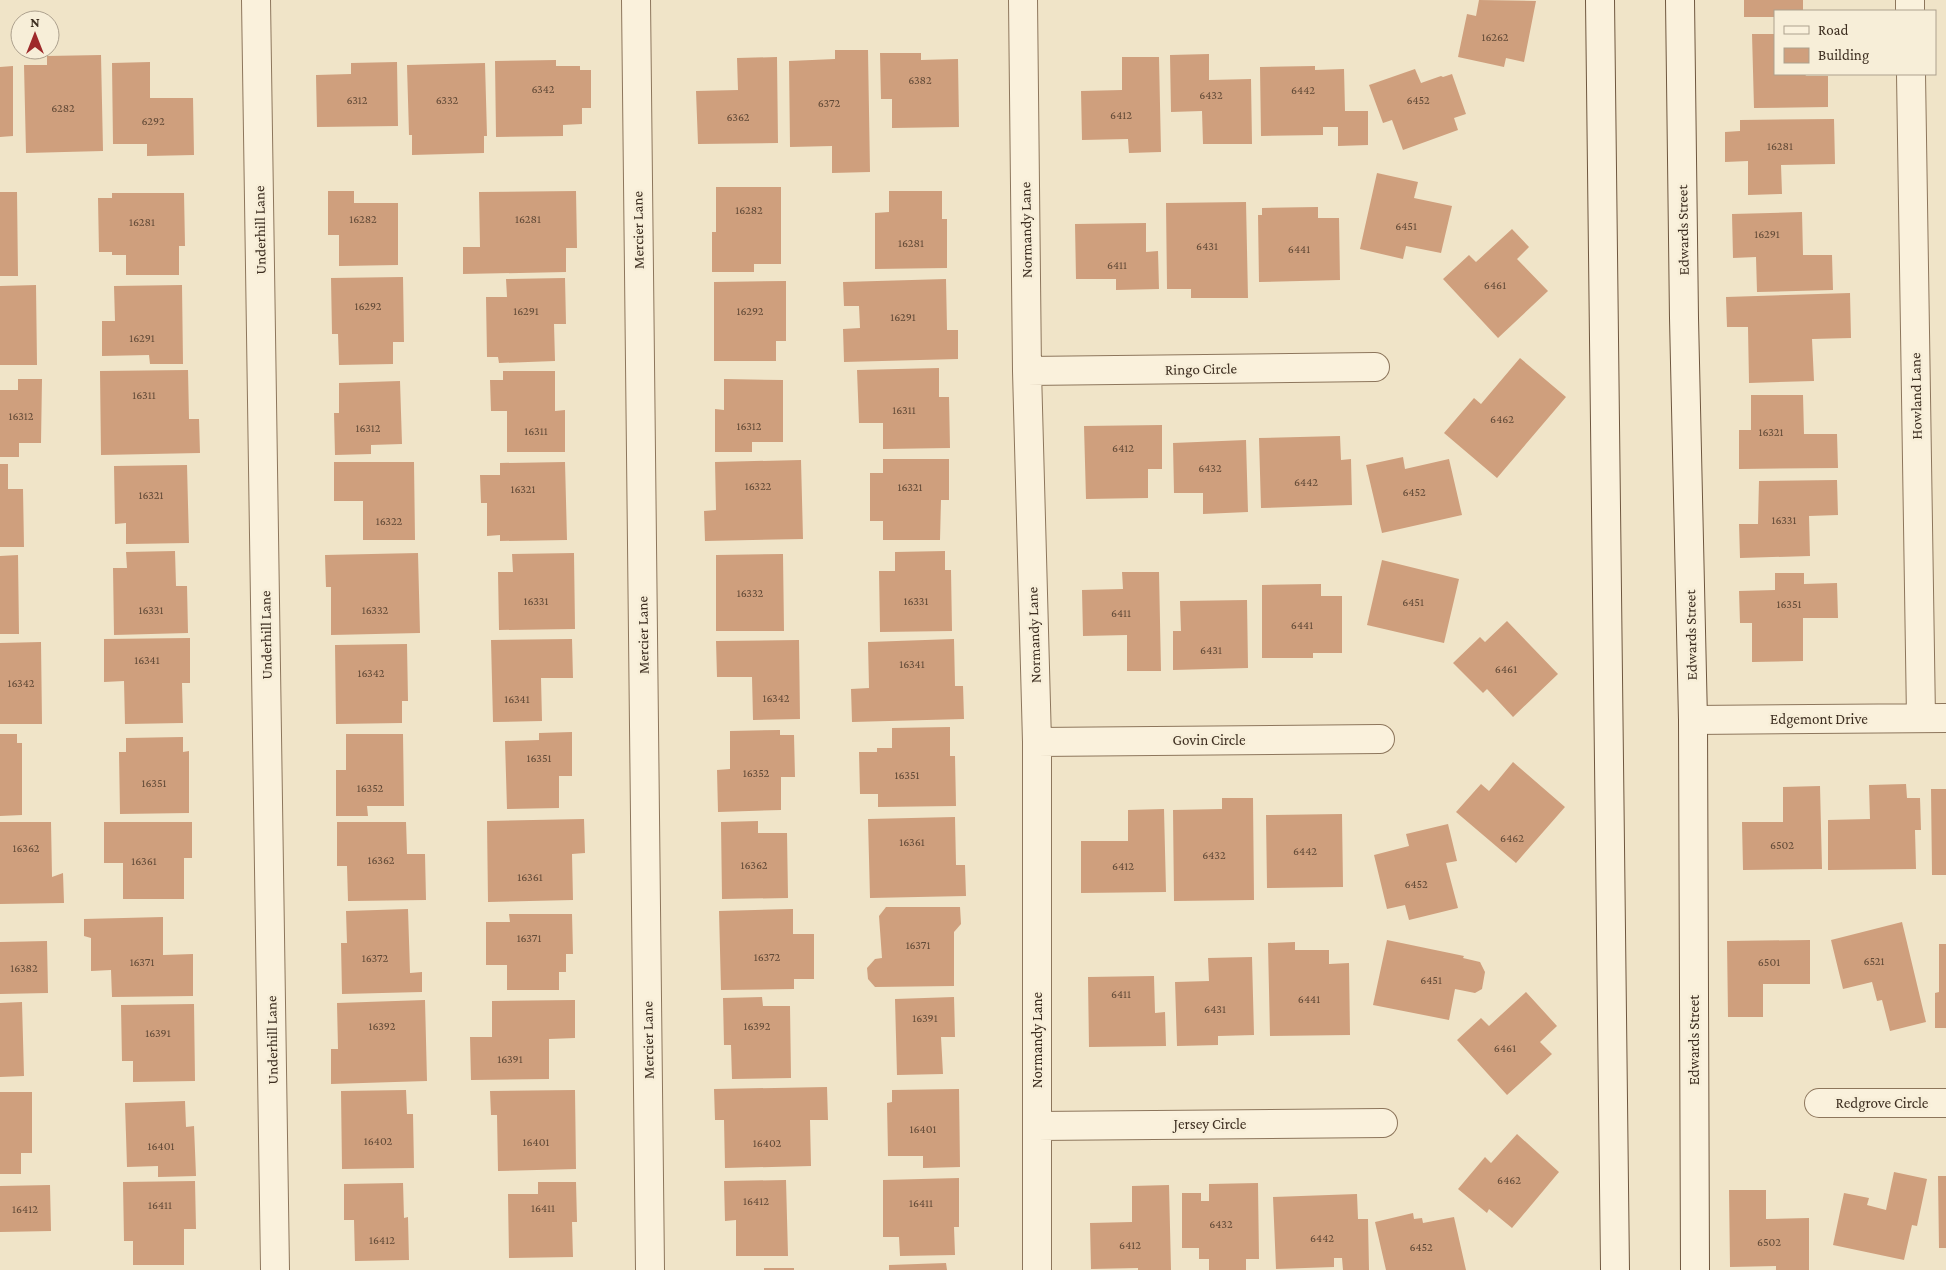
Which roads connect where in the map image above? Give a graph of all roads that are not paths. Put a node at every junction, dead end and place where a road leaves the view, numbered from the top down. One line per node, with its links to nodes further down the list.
1 (256, 0): 17 (street, Underhill Lane)
2 (636, 0): 18 (street, Mercier Lane)
3 (1023, 0): 8 (street, Normandy Lane)
4 (1600, 0): 20 (street)
5 (1680, 0): 10 (street, Edwards Street)
6 (1911, 75): 9 (street, Howland Lane)
7 (1375, 367): 8 (street, Ringo Circle)
8 (1027, 371): 12 (street, Normandy Lane)
9 (1933, 718): 10 (street, Edgemont Drive)
10 (1693, 720): 21 (street, Edwards Street)
11 (1380, 739): 12 (street, Govin Circle)
12 (1037, 742): 16 (street, Normandy Lane)
13 (1818, 1103): 14 (street, Redgrove Circle)
14 (1946, 1103)
15 (1383, 1123): 16 (street, Jersey Circle)
16 (1037, 1126): 19 (street, Normandy Lane)
17 (275, 1270)
18 (650, 1270)
19 (1038, 1270)
20 (1615, 1270)
21 (1695, 1270)

